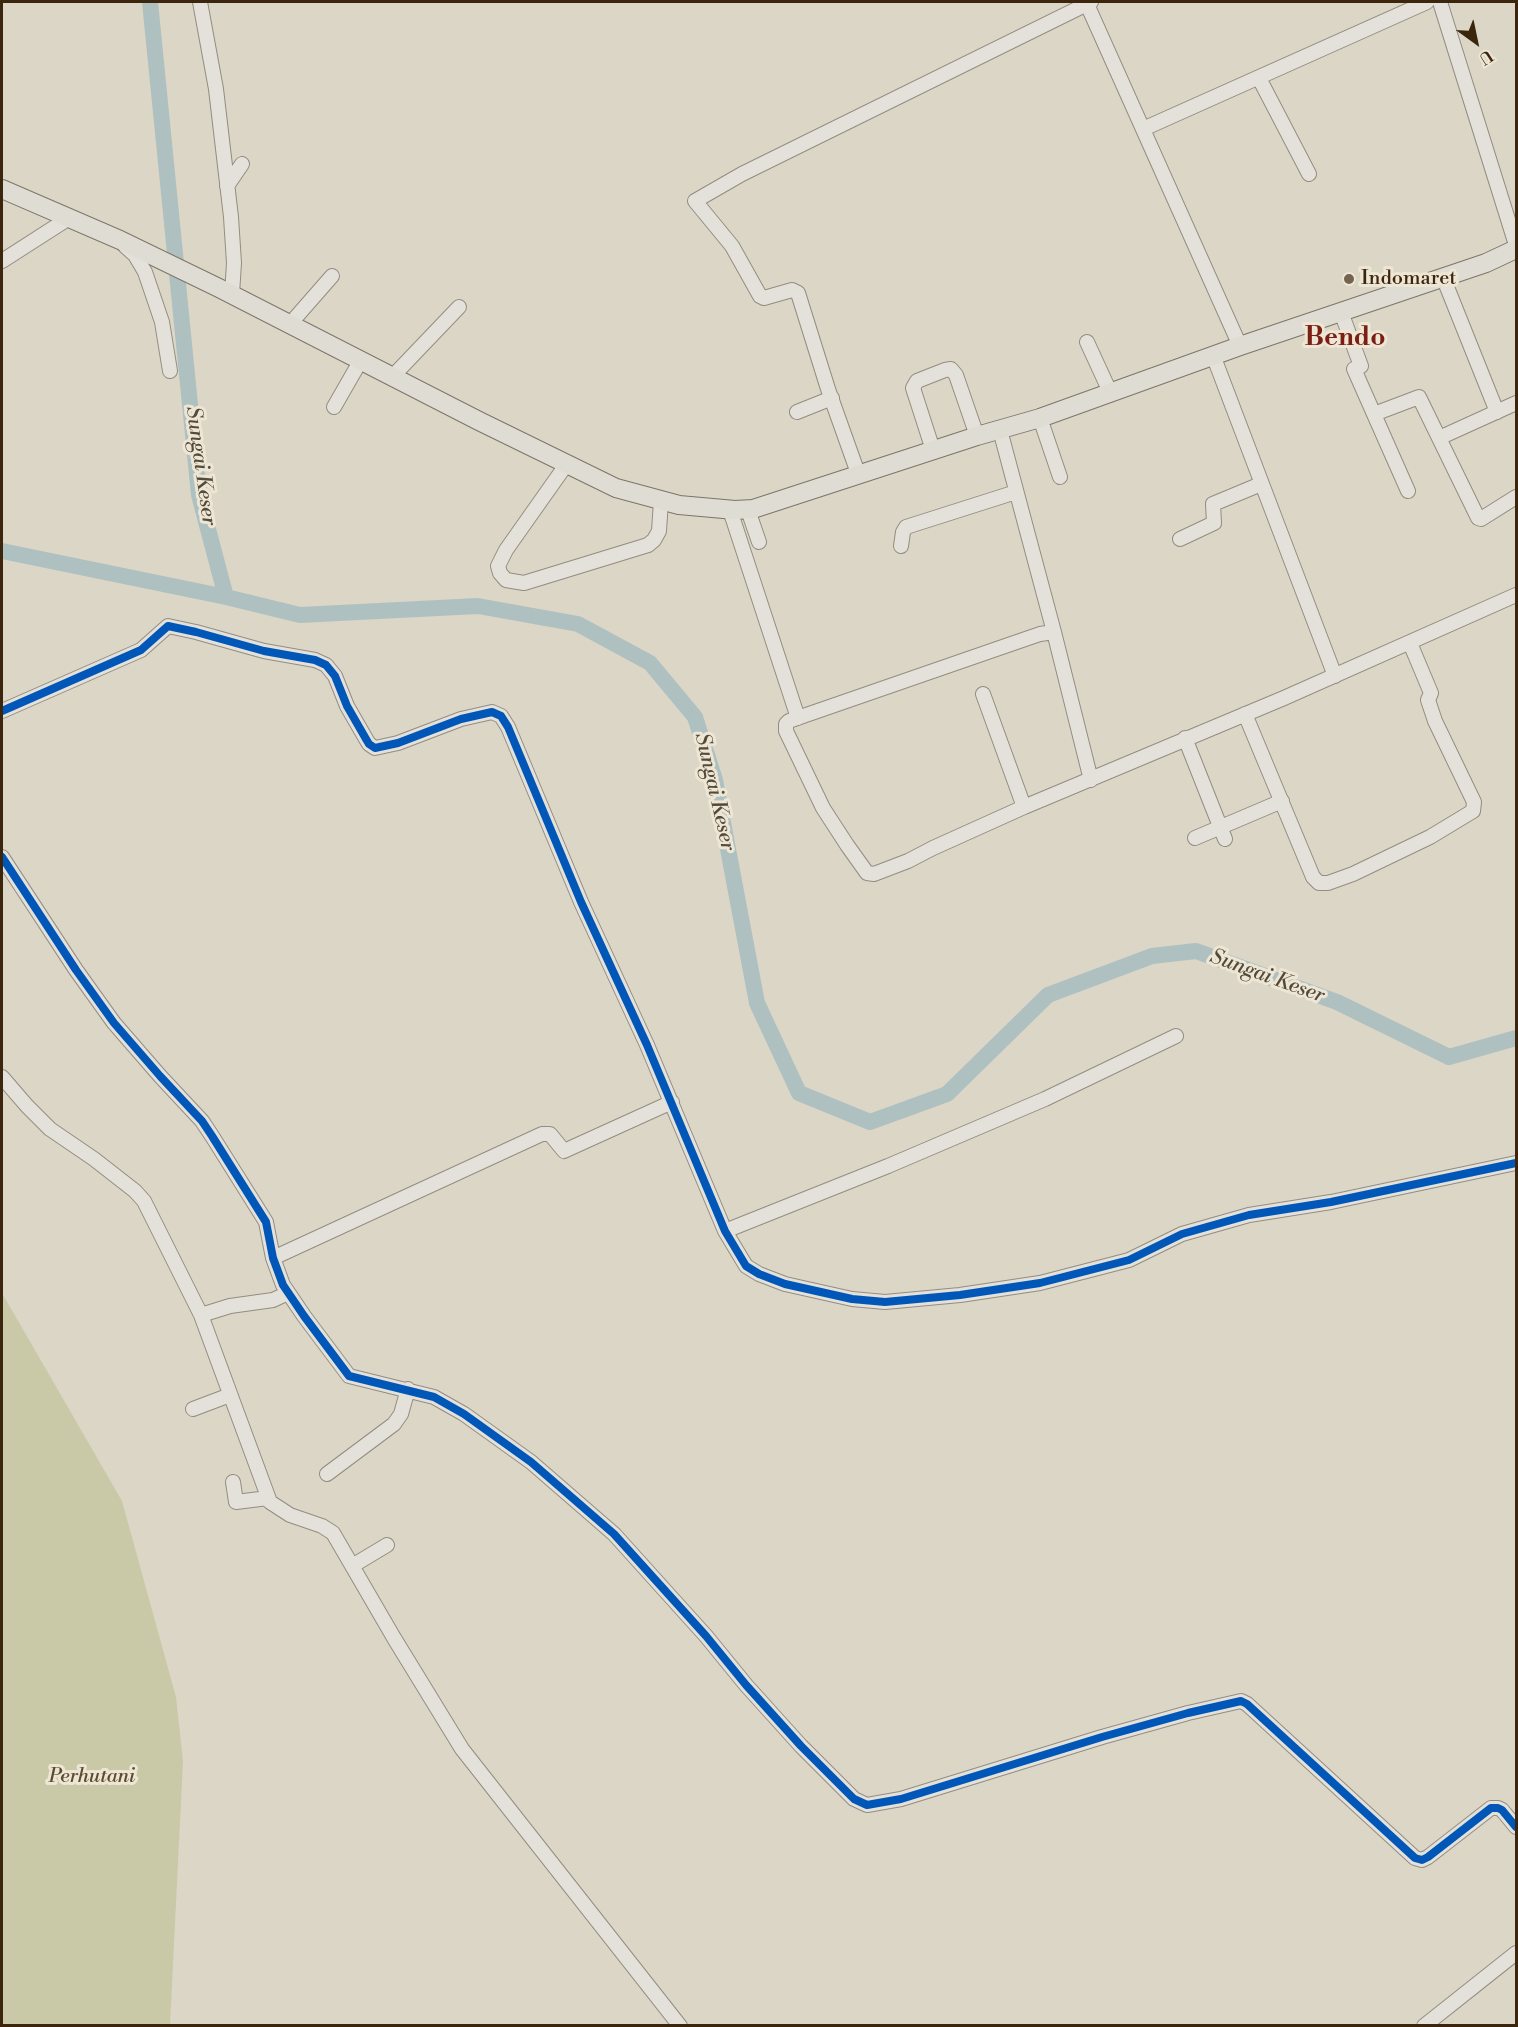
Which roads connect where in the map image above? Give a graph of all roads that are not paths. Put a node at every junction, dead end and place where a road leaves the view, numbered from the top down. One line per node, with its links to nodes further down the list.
1 (200, 2): 9 (street)
2 (1088, 2): 6 (street); 28 (street)
3 (1427, 2): 5 (street)
4 (1440, 2): 13 (street)
5 (1259, 78): 6 (street); 8 (street)
6 (1143, 129): 22 (street)
7 (242, 164): 9 (street)
8 (1309, 174)
9 (227, 186): 17 (street)
10 (2, 189): 11 (highway)
11 (69, 218): 12 (highway); 14 (street)
12 (127, 244): 17 (highway); 25 (street)
13 (1516, 247): 16 (highway)
14 (2, 261)
15 (332, 276): 20 (street)
16 (1443, 277): 19 (highway); 32 (street)
17 (225, 291): 20 (highway)
18 (459, 307): 26 (street)
19 (1341, 312): 22 (highway); 33 (street)
20 (290, 324): 24 (highway)
21 (1087, 342): 27 (street)
22 (1240, 346): 23 (highway)
23 (1213, 356): 27 (highway); 42 (street)
24 (361, 360): 26 (highway); 30 (street)
25 (170, 371)
26 (393, 376): 39 (highway)
27 (1110, 392): 34 (highway)
28 (832, 398): 31 (street); 40 (street)
29 (1516, 403): 32 (street)
30 (334, 407)
31 (797, 412)
32 (1497, 412): 37 (street)
33 (1374, 414): 37 (street); 43 (street)
34 (1040, 418): 35 (highway); 41 (street)
35 (1000, 430): 36 (highway); 44 (street)
36 (977, 436): 38 (highway); 38 (street)
37 (1439, 438): 45 (street)
38 (933, 450): 40 (highway)
39 (566, 465): 46 (highway); 46 (street)
40 (859, 476): 48 (highway)
41 (1060, 477)
42 (1261, 484): 49 (street); 55 (street)
43 (1408, 491)
44 (1016, 492): 51 (street); 53 (street)
45 (1516, 497)
46 (661, 501): 47 (highway)
47 (730, 510): 48 (highway); 59 (street)
48 (748, 510): 50 (street)
49 (1180, 539)
50 (759, 542)
51 (901, 546)
52 (1516, 595): 54 (street)
53 (1054, 632): 59 (street); 61 (street)
54 (1410, 643): 55 (street); 62 (street)
55 (1335, 676): 58 (street)
56 (983, 694): 63 (street)
57 (2, 711): 69 (street)
58 (1245, 714): 60 (street); 62 (street)
59 (798, 718): 63 (street)
60 (1185, 738): 61 (street); 64 (street)
61 (1091, 780): 63 (street)
62 (1282, 801): 64 (street)
63 (1024, 807)
64 (1223, 834): 65 (street)
65 (1196, 838)
66 (2, 856): 72 (street)
67 (1176, 1036): 71 (street)
68 (2, 1077): 74 (street)
69 (672, 1102): 71 (street); 72 (street)
70 (1516, 1163): 71 (street)
71 (725, 1232)
72 (275, 1257): 73 (street)
73 (288, 1293): 74 (street); 75 (street)
74 (204, 1314): 76 (street)
75 (408, 1389): 78 (street); 83 (street)
76 (230, 1395): 77 (street); 80 (street)
77 (193, 1409)
78 (327, 1474)
79 (233, 1482): 80 (street)
80 (268, 1498): 82 (street)
81 (387, 1545): 82 (street)
82 (352, 1566): 85 (street)
83 (1516, 1827)
84 (1516, 1953): 86 (street)
85 (680, 2025)
86 (1425, 2025)

